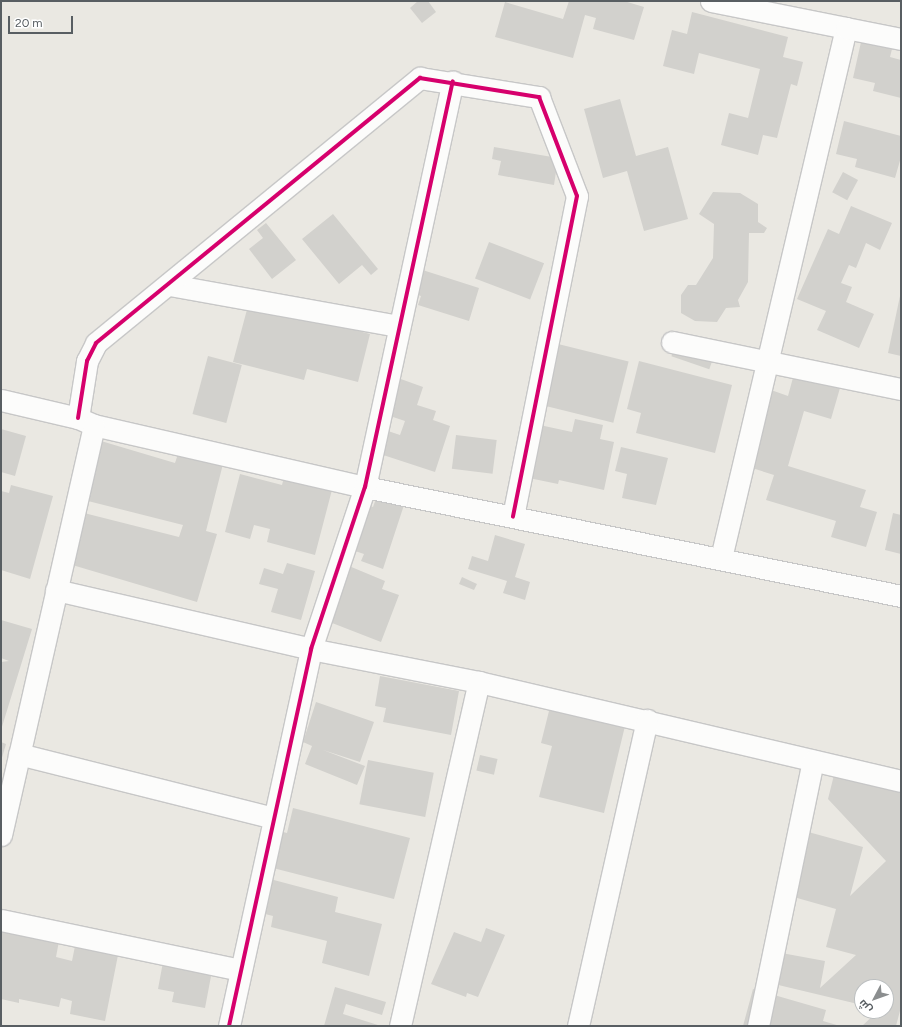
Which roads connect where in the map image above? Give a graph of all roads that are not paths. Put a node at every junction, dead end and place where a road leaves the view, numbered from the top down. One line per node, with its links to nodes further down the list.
1 (711, 1): 2 (street)
2 (846, 28): 3 (street); 8 (street)
3 (901, 39)
4 (453, 81): 5 (street); 6 (street); 13 (street)
5 (170, 285): 6 (street); 11 (street)
6 (398, 326): 12 (street)
7 (672, 342): 8 (street)
8 (766, 362): 9 (street); 14 (street)
9 (901, 389)
10 (1, 400): 11 (street)
11 (86, 422): 12 (street); 15 (street)
12 (365, 487): 13 (street); 17 (street)
13 (513, 517): 14 (street)
14 (721, 558): 16 (street)
15 (56, 590): 17 (street); 20 (street)
16 (901, 596)
17 (312, 649): 18 (street); 23 (street)
18 (479, 682): 19 (street); 28 (street)
19 (648, 720): 21 (street); 29 (street)
20 (19, 754): 23 (street); 24 (street)
21 (813, 761): 22 (street); 30 (street)
22 (901, 781)
23 (274, 818): 26 (street)
24 (1, 835)
25 (1, 920): 26 (street)
26 (240, 970): 27 (street)
27 (229, 1026)
28 (400, 1026)
29 (578, 1026)
30 (758, 1026)

